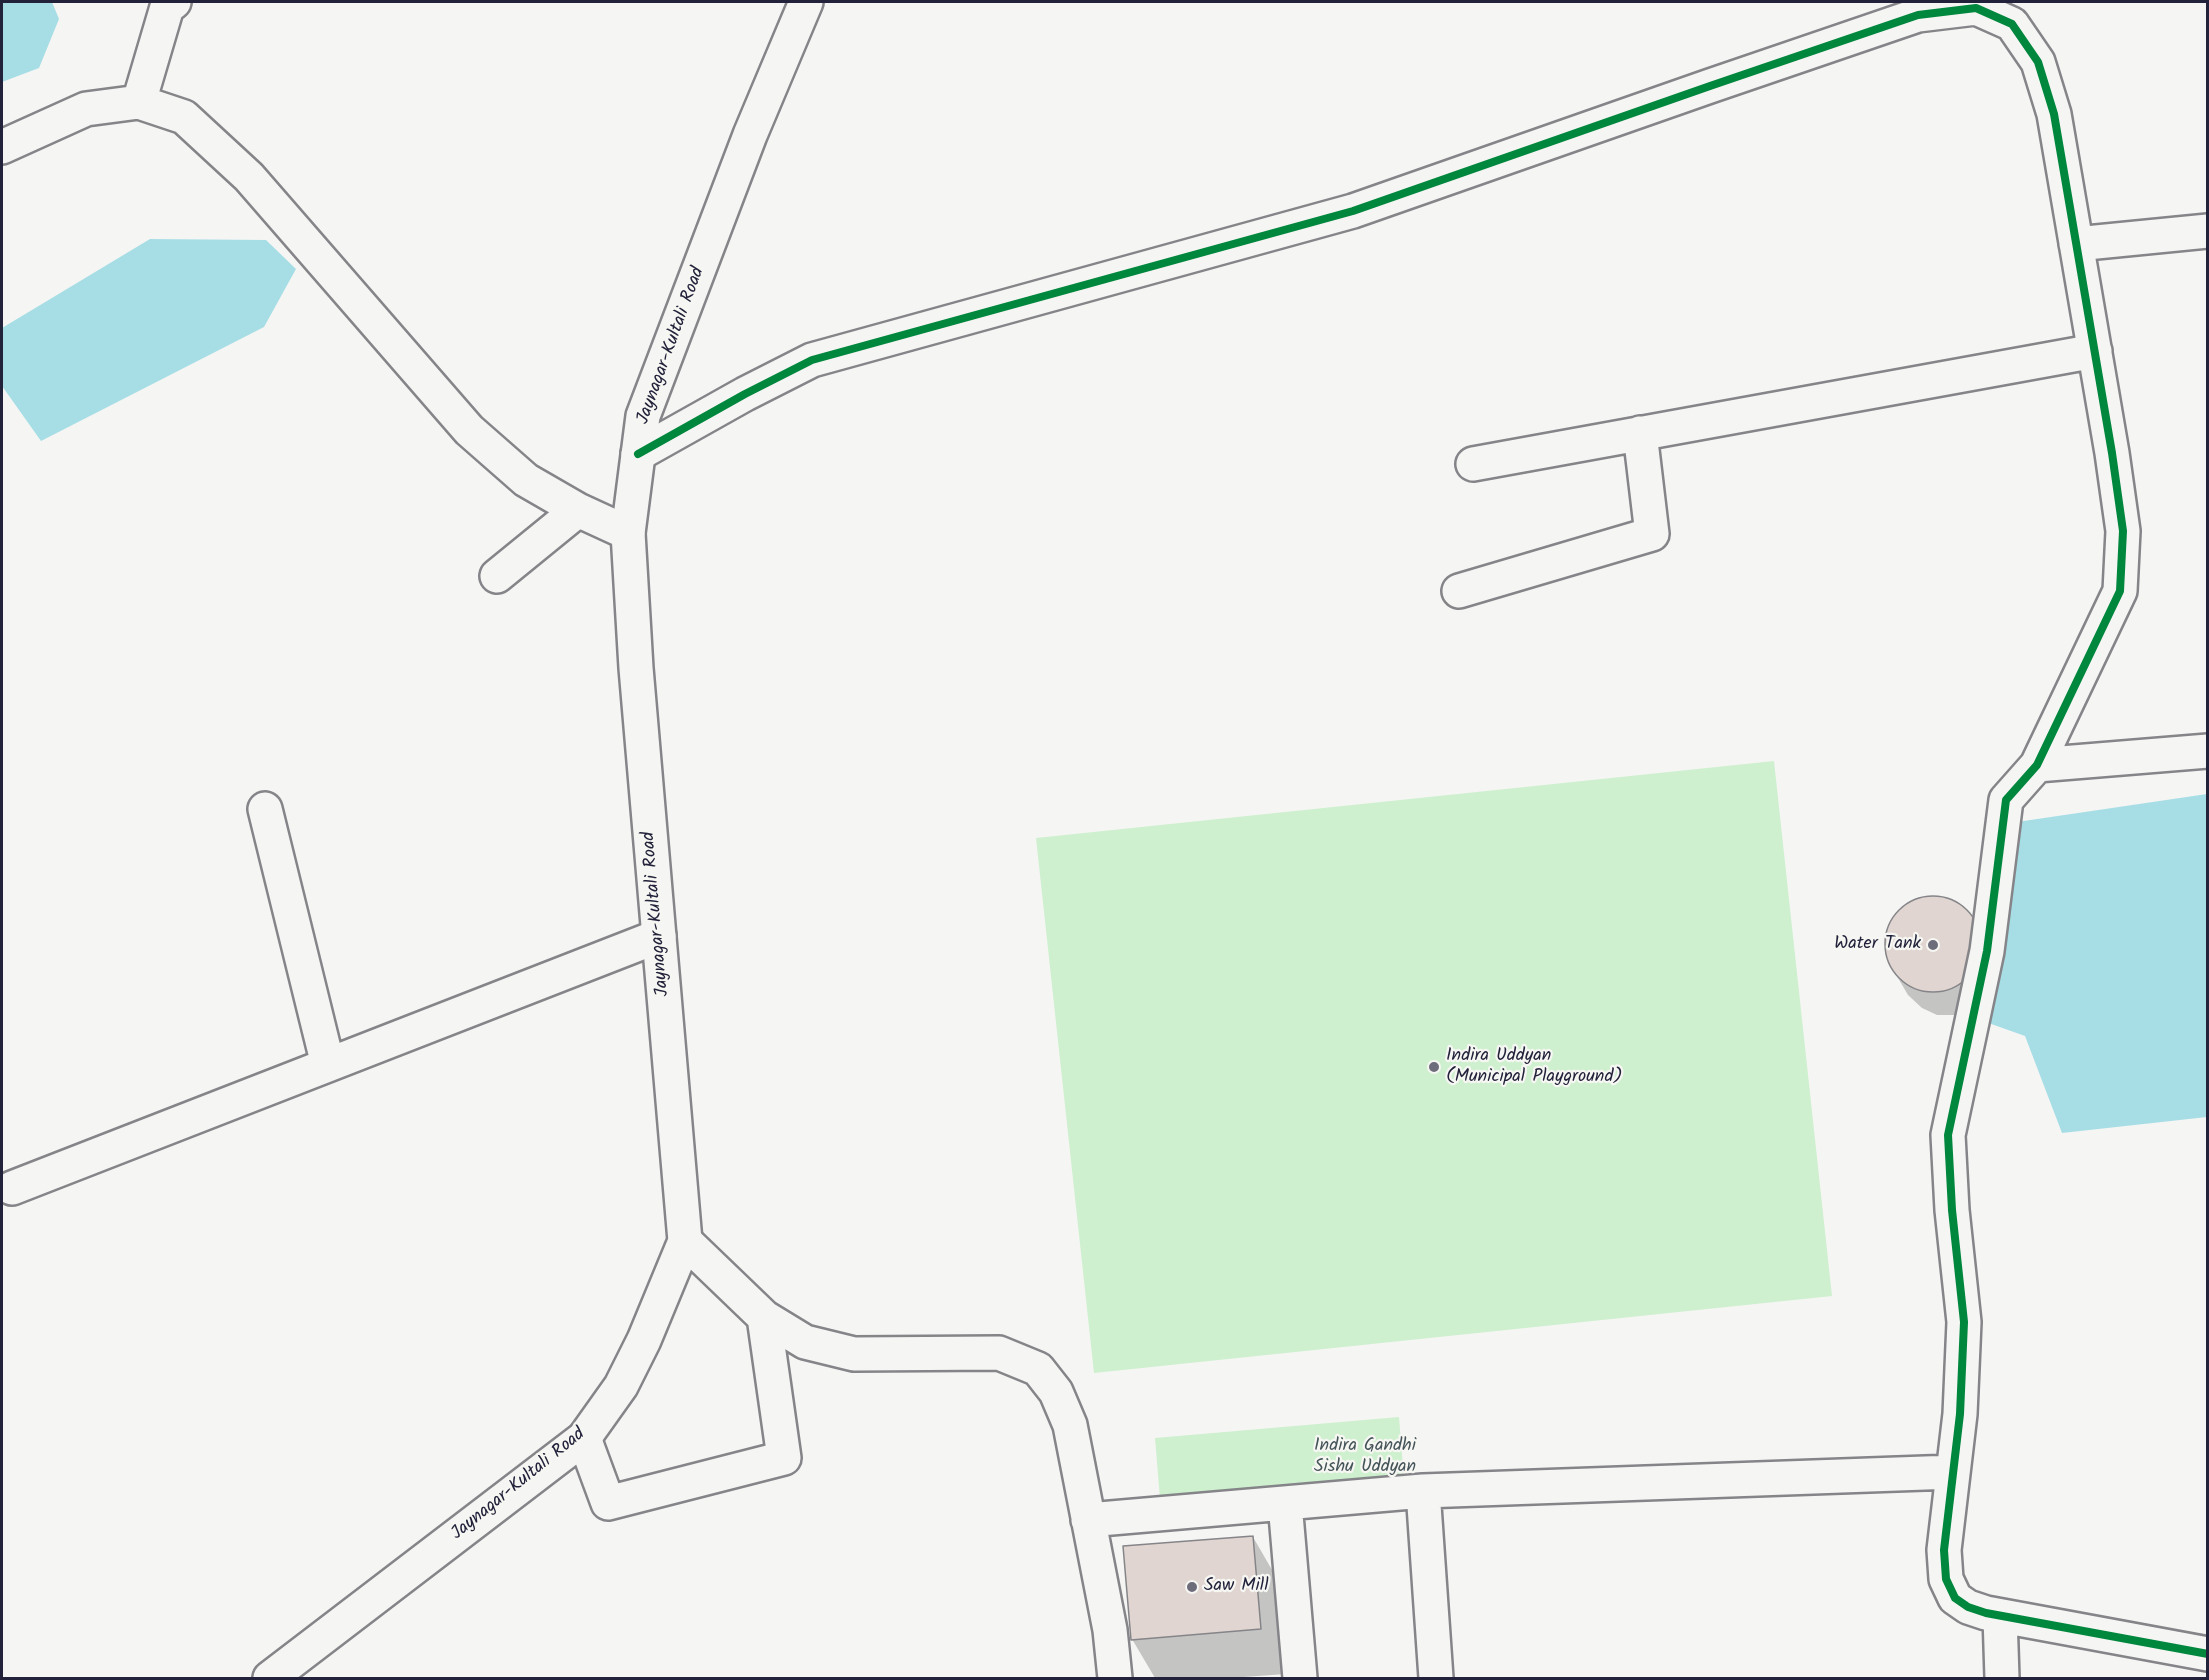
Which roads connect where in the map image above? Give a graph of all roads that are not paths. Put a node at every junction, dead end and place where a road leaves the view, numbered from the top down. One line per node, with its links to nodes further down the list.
1 (174, 2): 4 (street)
2 (806, 2): 10 (street, Jaynagar-Kultali Road)
3 (2010, 13): 7 (street); 10 (street)
4 (139, 102): 5 (street); 12 (street)
5 (2, 147)
6 (2208, 231): 7 (street)
7 (2076, 244): 8 (street)
8 (2095, 351): 9 (street); 17 (street)
9 (1640, 434): 11 (street); 15 (street)
10 (638, 454): 13 (street, Jaynagar-Kultali Road)
11 (1473, 464)
12 (578, 510): 13 (street); 14 (street)
13 (628, 533): 19 (street, Jaynagar-Kultali Road)
14 (497, 576)
15 (1459, 591)
16 (2208, 751): 17 (street)
17 (2037, 765): 25 (street)
18 (265, 809): 20 (street)
19 (659, 936): 20 (street); 22 (street, Jaynagar-Kultali Road)
20 (328, 1065): 21 (street)
21 (12, 1188)
22 (685, 1241): 23 (street); 24 (street, Jaynagar-Kultali Road)
23 (764, 1317): 24 (street); 28 (street)
24 (584, 1438): 31 (street, Jaynagar-Kultali Road)
25 (1953, 1472): 26 (street); 29 (street)
26 (1423, 1491): 27 (street); 34 (street)
27 (1285, 1503): 28 (street); 33 (street)
28 (1088, 1520): 32 (street)
29 (2000, 1616): 30 (street); 35 (street)
30 (2208, 1654)
31 (270, 1678)
32 (1115, 1678)
33 (1300, 1678)
34 (1436, 1678)
35 (2002, 1678)

